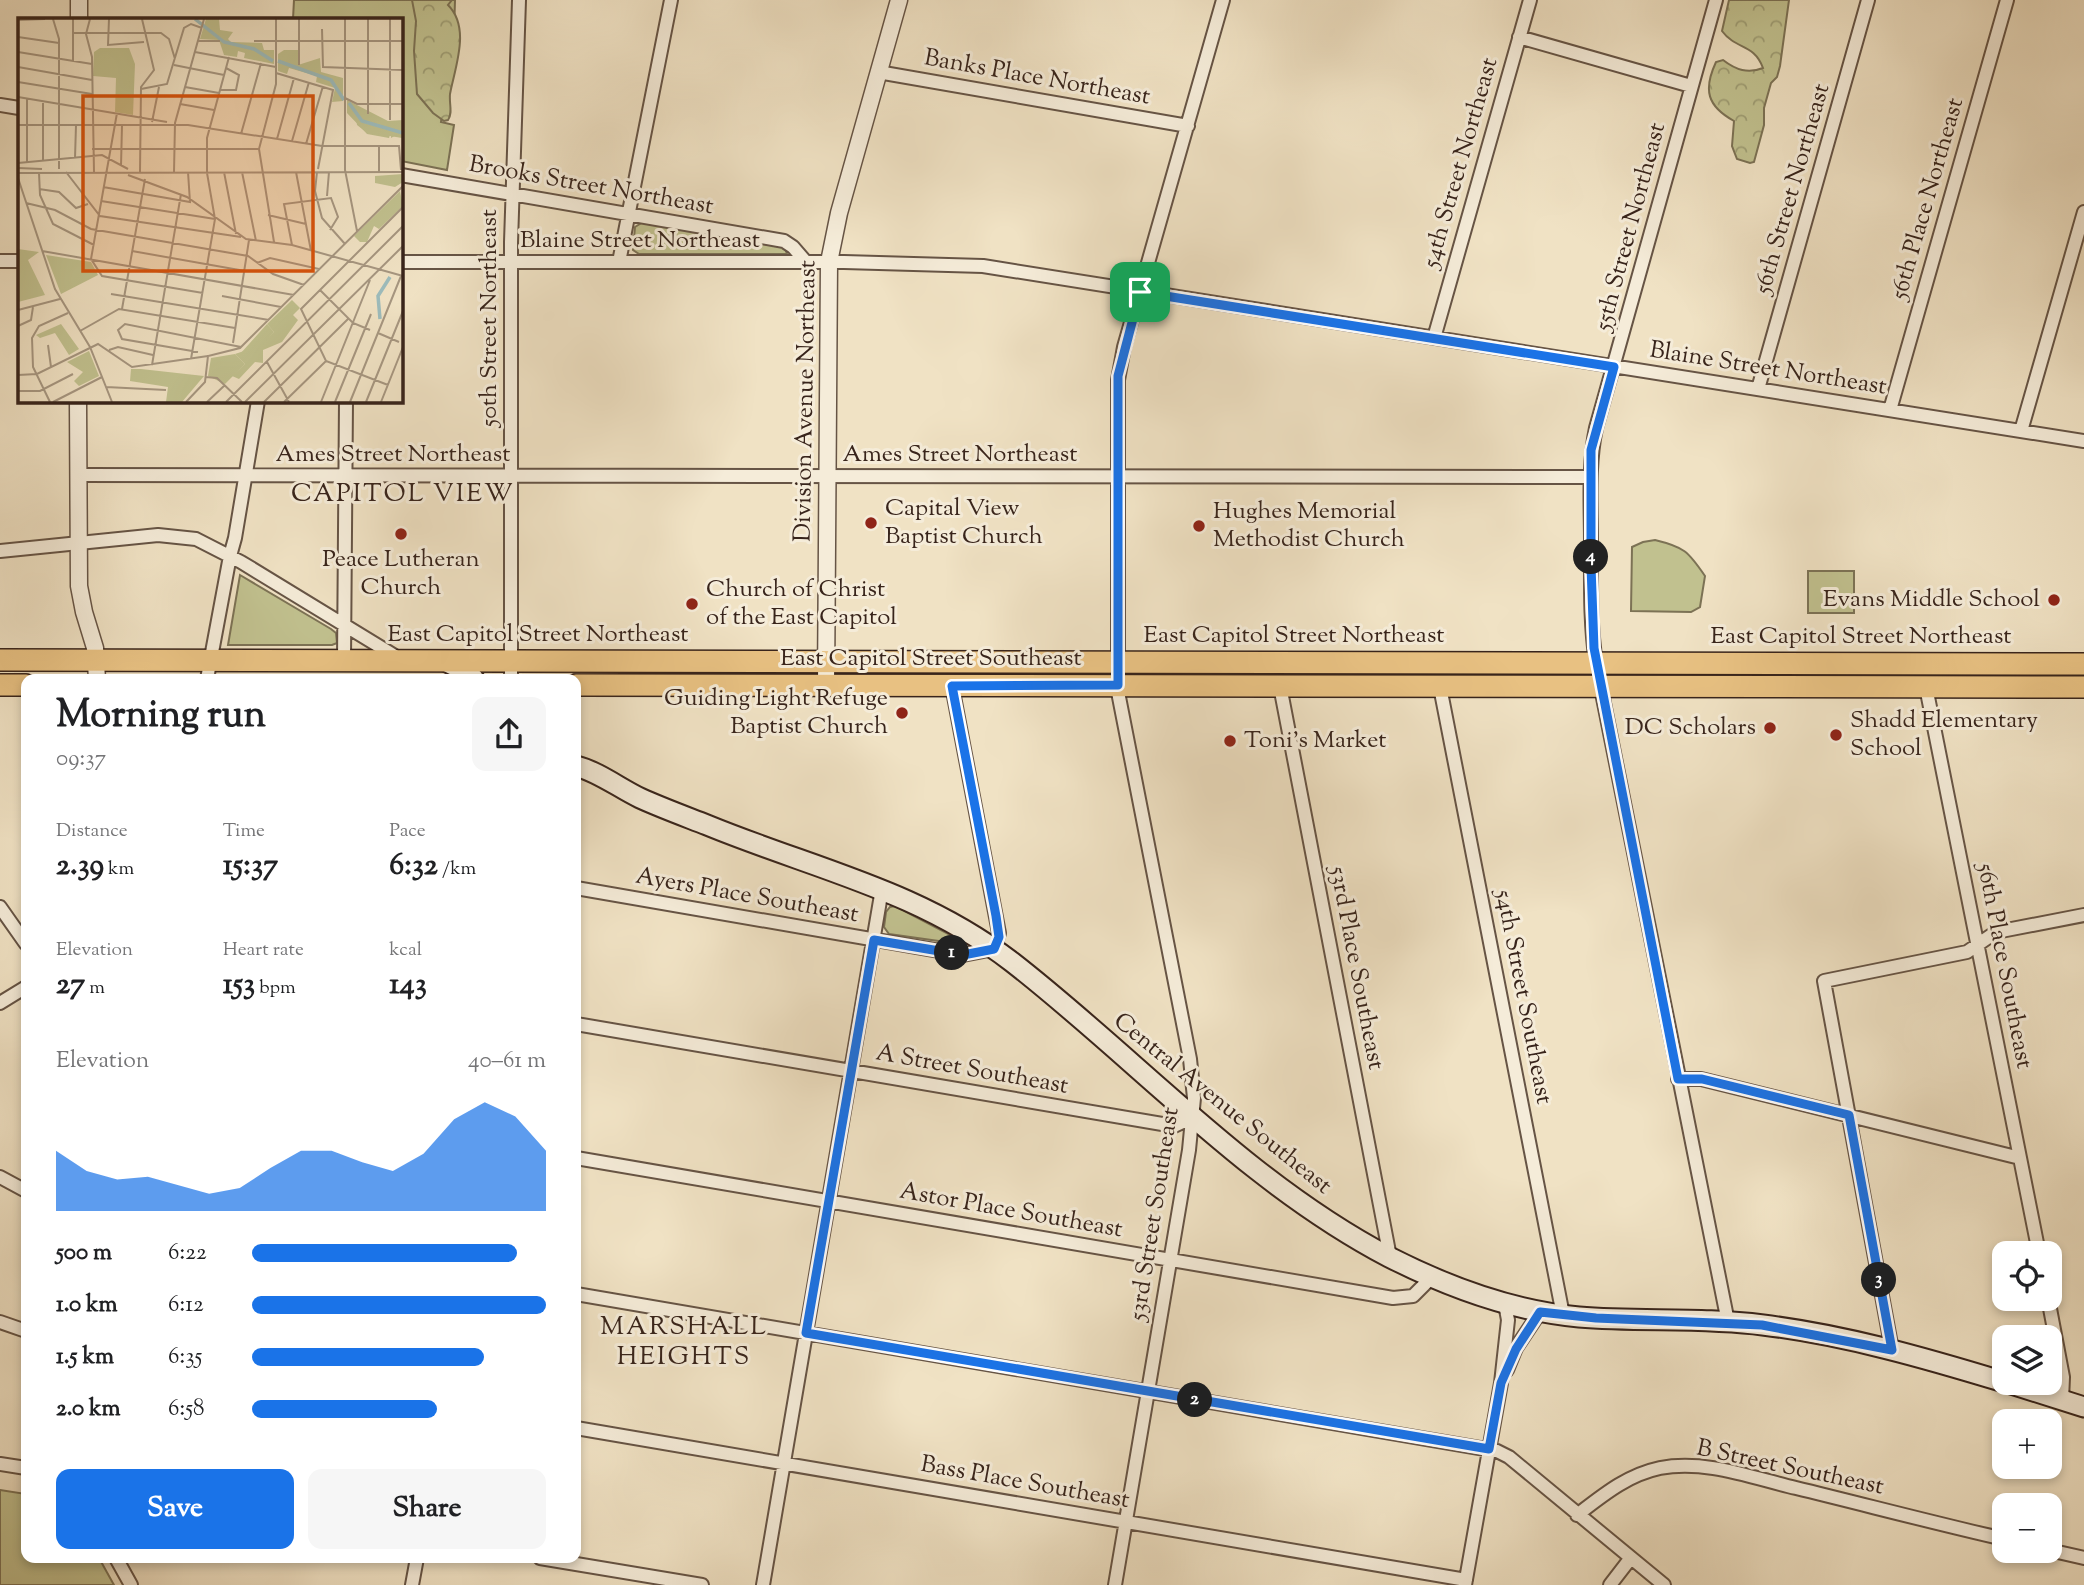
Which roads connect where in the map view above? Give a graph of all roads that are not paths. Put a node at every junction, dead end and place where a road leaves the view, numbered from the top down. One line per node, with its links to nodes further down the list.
1 (79, 0): 10 (street)
2 (519, 0): 18 (street, 50th Street Northeast)
3 (671, 0): 20 (street)
4 (899, 0): 12 (street, Division Avenue Northeast)
5 (1223, 0): 16 (street, 53rd Street Southeast)
6 (1530, 0): 11 (street, 54th Street Northeast)
7 (1716, 0): 13 (street, 55th Street Northeast)
8 (1868, 0): 31 (street, 56th Street Northeast)
9 (2007, 0): 35 (street, 56th Place Northeast)
10 (79, 18)
11 (1519, 37): 13 (street); 29 (street, 54th Street Northeast)
12 (878, 72): 16 (street, Banks Place Northeast); 27 (street, Division Avenue Northeast)
13 (1691, 86): 30 (street, 55th Street Northeast)
14 (0, 105): 15 (street)
15 (18, 108)
16 (1188, 126): 28 (street, 53rd Street Southeast)
17 (402, 175): 18 (street, Brooks Street Northeast)
18 (512, 194): 20 (street, Brooks Street Northeast); 24 (street, 50th Street Northeast)
19 (2084, 212): 36 (street)
20 (629, 214): 25 (street); 26 (street, Brooks Street Northeast)
21 (0, 261): 22 (street)
22 (18, 261)
23 (402, 261): 24 (street, Blaine Street Northeast)
24 (511, 262): 25 (street, Blaine Street Northeast); 41 (street, 50th Street Northeast)
25 (620, 262): 26 (street, Blaine Street Northeast)
26 (806, 262): 27 (street, Blaine Street Northeast)
27 (829, 262): 28 (street, Blaine Street Northeast); 42 (street, Division Avenue Northeast)
28 (1140, 292): 29 (street, Blaine Street Northeast); 43 (street, 53rd Street Southeast)
29 (1434, 338): 30 (street, Blaine Street Northeast)
30 (1614, 367): 31 (street, Blaine Street Northeast); 44 (street, 55th Street Northeast)
31 (1758, 389): 35 (street, Blaine Street Northeast)
32 (78, 402): 38 (street)
33 (258, 402): 39 (street)
34 (346, 402): 40 (street)
35 (1890, 410): 36 (street, Blaine Street Northeast)
36 (2021, 431): 37 (street, Blaine Street Northeast)
37 (2084, 441)
38 (78, 475): 39 (street, Ames Street Northeast); 45 (street)
39 (244, 475): 40 (street, Ames Street Northeast); 47 (street)
40 (346, 476): 41 (street, Ames Street Northeast); 48 (street)
41 (510, 476): 42 (street, Ames Street Northeast); 57 (street, 50th Street Northeast)
42 (828, 476): 43 (street, Ames Street Northeast); 53 (street, Division Avenue Northeast)
43 (1117, 477): 44 (street, Ames Street Northeast); 54 (street, 53rd Street Southeast)
44 (1590, 477): 60 (street, 55th Street Northeast)
45 (78, 543): 46 (street); 47 (street); 56 (street)
46 (0, 551)
47 (230, 556): 48 (street); 58 (street)
48 (344, 624): 50 (street); 51 (street)
49 (0, 660): 56 (main road, East Capitol Street Northeast)
50 (344, 661): 51 (main road, East Capitol Street Northeast); 58 (main road, East Capitol Street Northeast)
51 (404, 661): 52 (main road, East Capitol Street Northeast)
52 (444, 661): 57 (main road, East Capitol Street Northeast); 59 (main road)
53 (827, 662): 54 (main road, East Capitol Street Northeast); 57 (main road, East Capitol Street Northeast); 65 (street, Division Avenue Northeast)
54 (1117, 662): 60 (main road, East Capitol Street Northeast); 64 (street, 53rd Street Southeast)
55 (2084, 664): 60 (main road, East Capitol Street Northeast)
56 (97, 670): 58 (main road, East Capitol Street Northeast)
57 (511, 670)
58 (208, 671)
59 (469, 674)
60 (1599, 675): 68 (main road, East Capitol Street Southeast); 69 (main road, East Capitol Street Southeast); 84 (street, 55th Street Northeast)
61 (0, 685): 62 (main road)
62 (21, 685)
63 (581, 685): 65 (main road, East Capitol Street Southeast)
64 (1118, 685): 66 (main road, East Capitol Street Southeast); 67 (main road, East Capitol Street Southeast); 86 (street, 53rd Street Southeast)
65 (826, 686): 66 (main road, East Capitol Street Southeast)
66 (952, 686): 79 (street)
67 (1280, 686): 68 (main road, East Capitol Street Southeast); 93 (street, 53rd Place Southeast)
68 (1440, 687): 100 (street, 54th Street Southeast)
69 (1926, 687): 70 (main road, East Capitol Street Southeast); 78 (street, 56th Place Southeast)
70 (2084, 687)
71 (581, 765): 72 (main road, Central Avenue Southeast)
72 (882, 888): 77 (street); 79 (main road, Central Avenue Southeast)
73 (581, 889): 77 (street, Ayers Place Southeast)
74 (0, 907): 76 (street)
75 (2084, 915): 78 (street)
76 (21, 937)
77 (874, 940): 79 (street, Ayers Place Southeast); 83 (street)
78 (1978, 944): 85 (street); 87 (street, 56th Place Southeast)
79 (994, 949): 86 (main road, Central Avenue Southeast)
80 (21, 990): 81 (street)
81 (0, 1003)
82 (581, 1025): 83 (street, A Street Southeast)
83 (852, 1071): 86 (street, A Street Southeast); 91 (street)
84 (1678, 1079): 85 (street); 102 (street, 55th Street Northeast)
85 (1849, 1115): 87 (street); 105 (street)
86 (1193, 1117): 93 (main road, Central Avenue Southeast); 94 (street, 53rd Street Southeast)
87 (2020, 1158): 92 (street, 56th Place Southeast)
88 (581, 1159): 91 (street, Astor Place Southeast)
89 (0, 1177): 90 (street)
90 (21, 1188)
91 (830, 1201): 94 (street, Astor Place Southeast); 104 (street)
92 (2037, 1241)
93 (1390, 1257): 95 (main road, Central Avenue Southeast)
94 (1170, 1261): 95 (street, Astor Place Southeast); 108 (street, 53rd Street Southeast)
95 (1432, 1277): 97 (main road, Central Avenue Southeast)
96 (581, 1295): 104 (street)
97 (1505, 1304): 99 (main road, Central Avenue Southeast); 107 (street)
98 (2050, 1311): 110 (street)
99 (1540, 1312): 100 (main road, Central Avenue Southeast); 107 (street)
100 (1563, 1315): 102 (main road, Central Avenue Southeast)
101 (0, 1322): 103 (street)
102 (1728, 1322): 105 (main road, Central Avenue Southeast)
103 (21, 1329)
104 (806, 1333): 108 (street); 115 (street)
105 (1892, 1350): 106 (main road, Central Avenue Southeast)
106 (1992, 1378)
107 (1501, 1383): 113 (street)
108 (1147, 1391): 113 (street); 118 (street, 53rd Street Southeast)
109 (2046, 1395): 110 (main road, Central Avenue Southeast)
110 (2062, 1400): 111 (main road, Central Avenue Southeast)
111 (2084, 1407)
112 (581, 1429): 115 (street, Bass Place Southeast)
113 (1489, 1449): 117 (street); 126 (street)
114 (0, 1464): 116 (street)
115 (784, 1464): 118 (street, Bass Place Southeast); 131 (street)
116 (21, 1467)
117 (1577, 1515): 119 (street, B Street Southeast); 122 (street)
118 (1125, 1522): 126 (street, Bass Place Southeast); 132 (street, 53rd Street Southeast)
119 (1992, 1536)
120 (2062, 1553): 121 (street)
121 (2084, 1558)
122 (1630, 1559): 127 (street); 133 (street)
123 (119, 1563): 128 (street)
124 (416, 1563): 129 (street)
125 (570, 1563): 130 (street)
126 (1466, 1583)
127 (1655, 1583)
128 (131, 1585)
129 (412, 1585)
130 (702, 1585)
131 (763, 1585)
132 (1115, 1585)
133 (1610, 1585)

